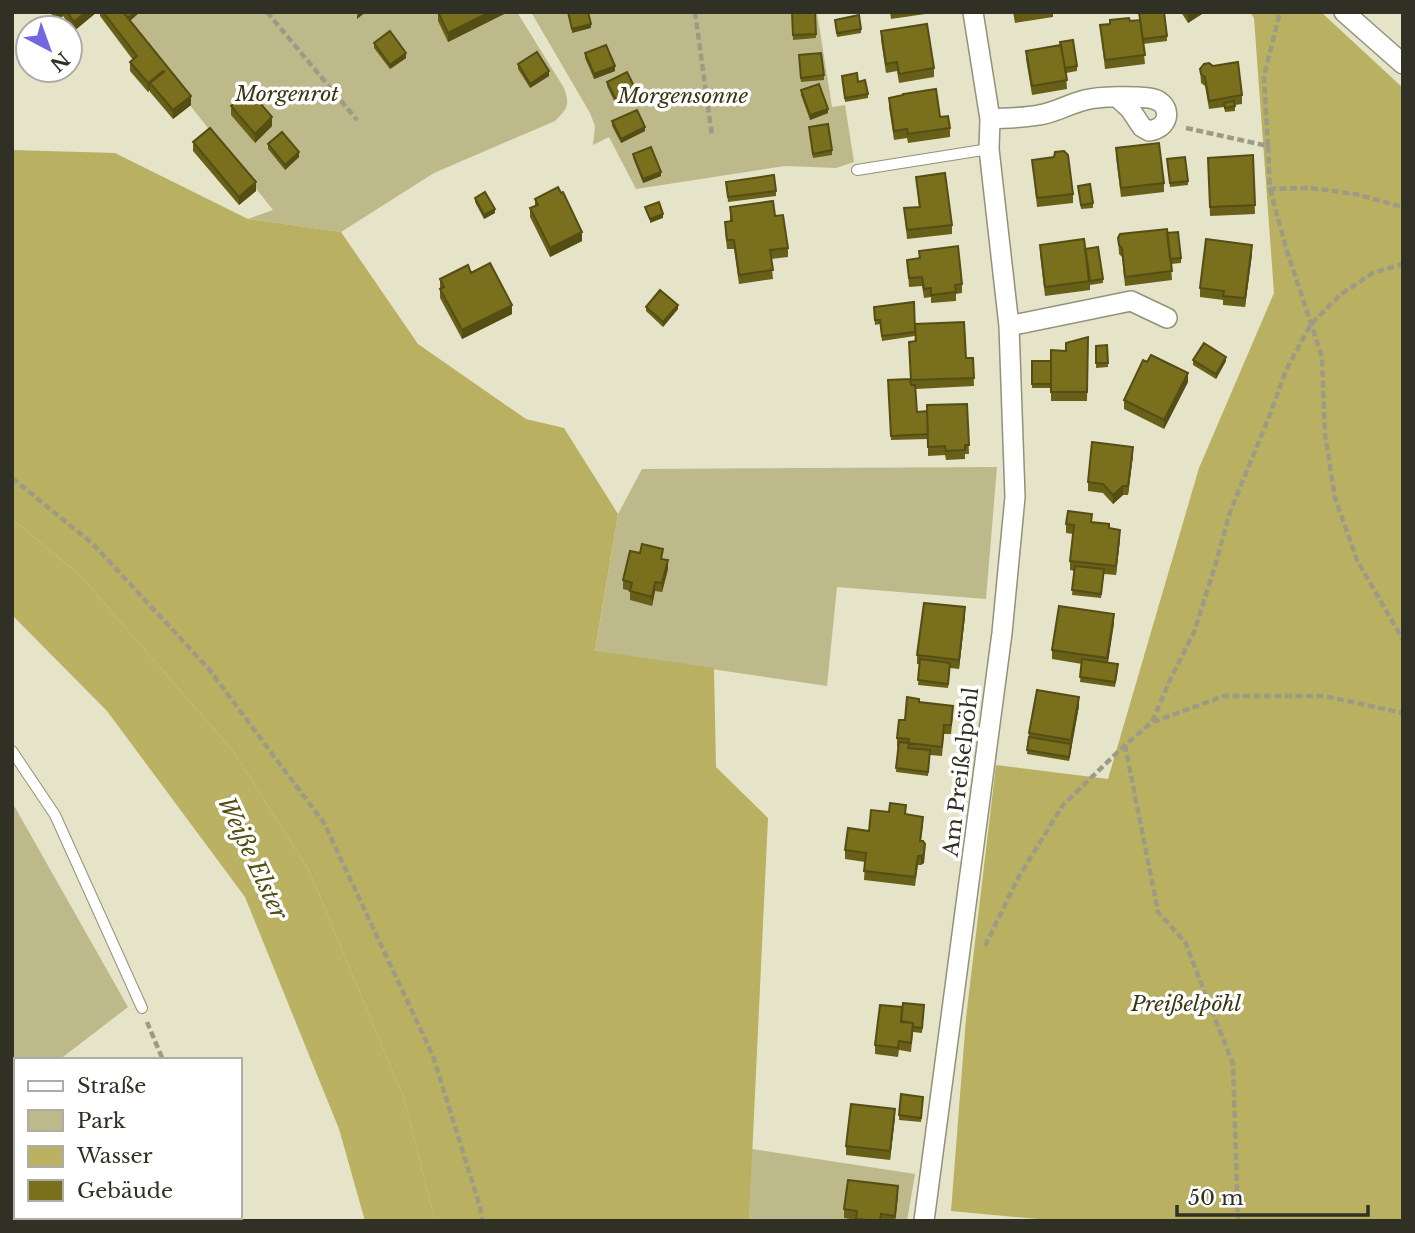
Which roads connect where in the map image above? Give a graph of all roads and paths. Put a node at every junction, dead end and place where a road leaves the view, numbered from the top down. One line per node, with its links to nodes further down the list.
1 (267, 12): 8 (path)
2 (695, 12): 10 (path)
3 (973, 12): 7 (street, Am Preißelpöhl)
4 (1280, 12): 11 (path)
5 (1343, 12): 6 (street)
6 (1403, 65)
7 (990, 119): 9 (street); 12 (street, Am Preißelpöhl)
8 (358, 120)
9 (1166, 123): 11 (path)
10 (712, 136)
11 (1268, 146): 14 (path)
12 (989, 149): 13 (lane); 19 (street, Am Preißelpöhl)
13 (857, 170)
14 (1270, 189): 15 (path); 18 (path)
15 (1403, 207)
16 (1403, 264): 18 (path)
17 (1167, 318): 19 (street)
18 (1311, 324): 21 (path); 23 (path)
19 (1009, 326): 26 (street, Am Preißelpöhl)
20 (12, 478): 29 (path)
21 (1403, 640)
22 (1403, 713): 23 (path)
23 (1152, 722): 24 (path)
24 (1125, 745): 26 (path); 31 (path)
25 (12, 751): 27 (lane)
26 (957, 983): 30 (street, Am Preißelpöhl)
27 (142, 1008): 28 (path)
28 (162, 1058)
29 (482, 1221)
30 (925, 1221)
31 (1238, 1221)

